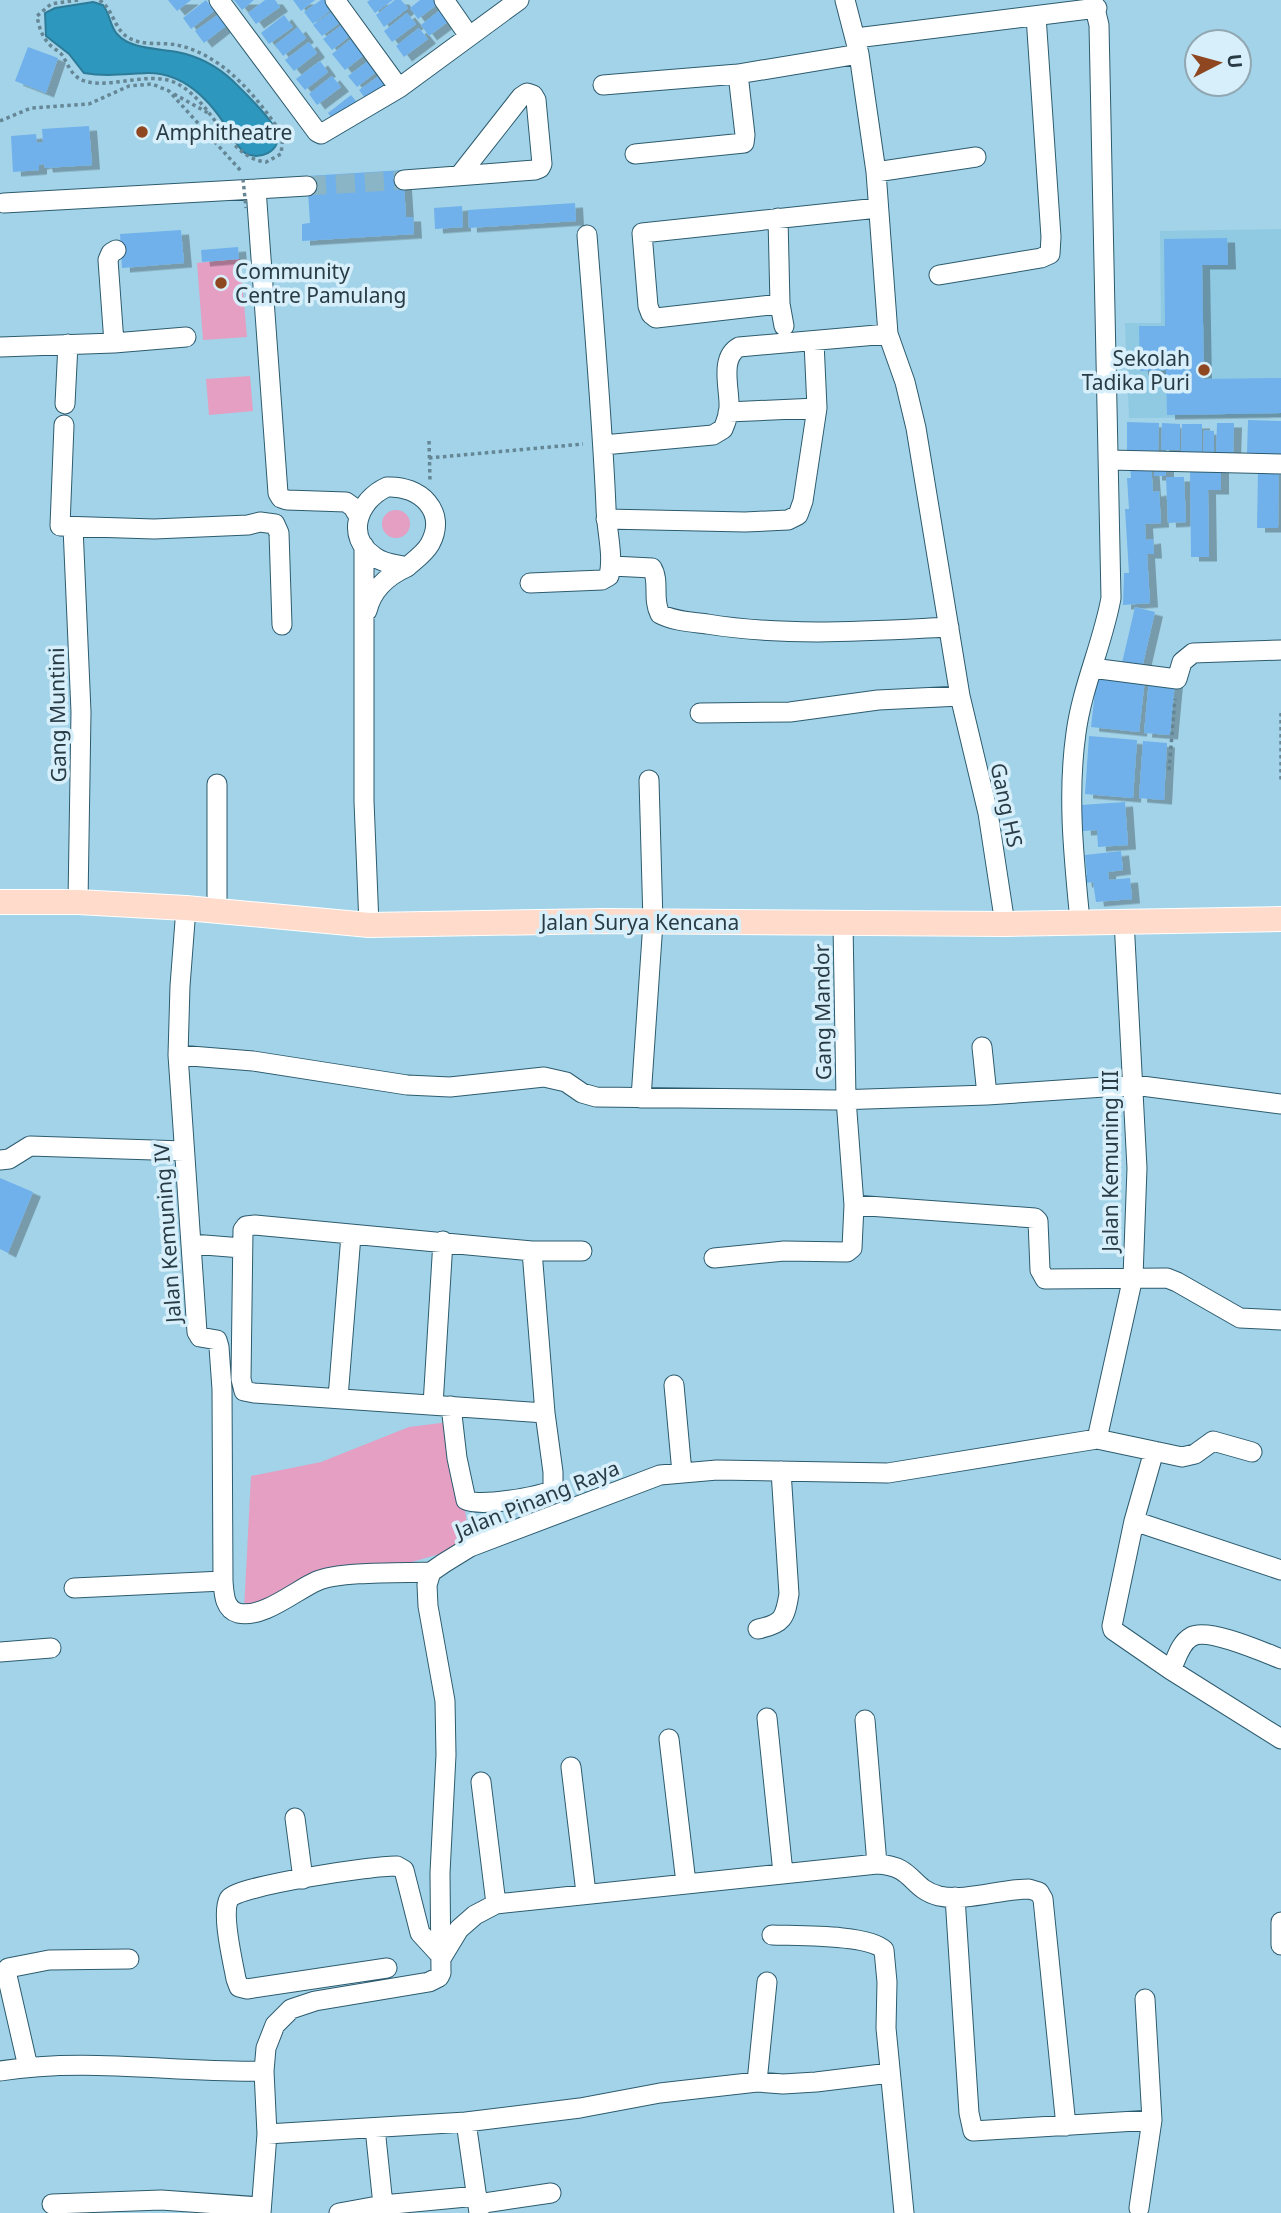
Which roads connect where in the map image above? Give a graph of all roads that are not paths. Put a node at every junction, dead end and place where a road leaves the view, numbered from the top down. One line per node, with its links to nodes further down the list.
1 (219, 0): 12 (street)
2 (335, 0): 12 (street)
3 (444, 0): 8 (street)
4 (519, 0): 8 (street)
5 (845, 0): 9 (street, Gang HS)
6 (1095, 4): 7 (street); 39 (street)
7 (1036, 16): 9 (street); 25 (street)
8 (469, 36): 12 (street)
9 (857, 46): 10 (street); 15 (street, Gang HS)
10 (738, 74): 11 (street); 13 (street)
11 (603, 85)
12 (399, 88)
13 (635, 154)
14 (976, 157): 15 (street)
15 (876, 172): 21 (street, Gang HS)
16 (459, 176): 16 (street); 17 (street)
17 (404, 180)
18 (250, 184): 19 (street); 20 (street); 41 (street)
19 (307, 186)
20 (1, 203)
21 (878, 208): 22 (street); 28 (street, Gang HS)
22 (778, 218): 26 (street); 26 (street)
23 (587, 235): 38 (street)
24 (116, 250): 31 (street)
25 (939, 275)
26 (780, 304): 27 (street)
27 (784, 326)
28 (888, 334): 30 (street); 49 (street, Gang HS)
29 (186, 337): 31 (street)
30 (814, 342): 35 (street); 36 (street)
31 (114, 343): 32 (street)
32 (68, 344): 33 (street); 34 (street)
33 (0, 346)
34 (65, 404)
35 (817, 408): 36 (street); 42 (street)
36 (728, 412): 38 (street)
37 (64, 425): 43 (street)
38 (603, 445): 42 (street)
39 (1109, 460): 40 (street); 52 (street)
40 (1281, 464)
41 (359, 517): 44 (street); 46 (street)
42 (606, 519): 45 (street)
43 (73, 527): 48 (street); 58 (street, Gang Muntini)
44 (364, 546): 46 (street); 50 (street)
45 (612, 566): 47 (street); 49 (street)
46 (407, 567): 50 (street)
47 (530, 583)
48 (282, 625)
49 (949, 627): 53 (street, Gang HS)
50 (365, 629): 67 (street)
51 (1281, 650): 52 (street)
52 (1093, 668): 63 (street)
53 (960, 696): 54 (street); 66 (street, Gang HS)
54 (700, 713)
55 (649, 780): 64 (street)
56 (217, 784): 60 (street)
57 (0, 902): 58 (main road, Jalan Surya Kencana)
58 (78, 902): 59 (main road, Jalan Surya Kencana)
59 (186, 908): 60 (main road, Jalan Surya Kencana); 69 (street, Jalan Kemuning IV)
60 (216, 911): 67 (main road, Jalan Surya Kencana)
61 (1281, 919): 62 (main road, Jalan Surya Kencana)
62 (1124, 920): 63 (main road, Jalan Surya Kencana); 70 (street, Jalan Kemuning III)
63 (1080, 921): 66 (main road, Jalan Surya Kencana)
64 (653, 922): 65 (main road, Jalan Surya Kencana); 67 (main road, Jalan Surya Kencana); 72 (street)
65 (843, 924): 66 (main road, Jalan Surya Kencana); 73 (street, Gang Mandor)
66 (1005, 924)
67 (369, 925)
68 (982, 1047): 71 (street)
69 (178, 1055): 72 (street); 75 (street, Jalan Kemuning IV)
70 (1133, 1085): 71 (street); 74 (street); 85 (street, Jalan Kemuning III)
71 (987, 1095): 73 (street)
72 (641, 1098): 73 (street)
73 (846, 1099): 77 (street, Gang Mandor)
74 (1281, 1104)
75 (184, 1151): 76 (street); 80 (street, Jalan Kemuning IV)
76 (0, 1160)
77 (854, 1205): 84 (street, Gang Mandor); 85 (street)
78 (351, 1235): 79 (street); 81 (street); 88 (street)
79 (443, 1241): 82 (street); 89 (street)
80 (192, 1244): 81 (street); 99 (street, Jalan Kemuning IV)
81 (242, 1248): 88 (street)
82 (532, 1251): 83 (street); 90 (street)
83 (582, 1251)
84 (714, 1258)
85 (1133, 1277): 86 (street); 91 (street, Jalan Kemuning III)
86 (1281, 1320)
87 (674, 1385): 95 (street)
88 (338, 1398): 89 (street)
89 (442, 1405): 90 (street); 90 (street)
90 (545, 1413)
91 (1097, 1439): 92 (street); 94 (street, Jalan Pinang Raya)
92 (1154, 1451): 93 (street); 96 (street)
93 (1252, 1452)
94 (781, 1471): 95 (street, Jalan Pinang Raya); 101 (street)
95 (682, 1473): 98 (street, Jalan Pinang Raya)
96 (1135, 1521): 97 (street); 105 (street)
97 (1281, 1570)
98 (431, 1572): 99 (street); 123 (street)
99 (223, 1581): 100 (street)
100 (74, 1588)
101 (758, 1629)
102 (51, 1648): 103 (street)
103 (0, 1652)
104 (1281, 1659): 105 (street)
105 (1171, 1670): 109 (street)
106 (767, 1718): 114 (street)
107 (865, 1720): 113 (street)
108 (669, 1739): 116 (street)
109 (1281, 1739)
110 (571, 1767): 117 (street)
111 (481, 1782): 119 (street)
112 (296, 1818): 115 (street)
113 (877, 1864): 114 (street); 118 (street)
114 (783, 1873): 116 (street)
115 (303, 1879): 123 (street); 125 (street)
116 (686, 1883): 117 (street)
117 (586, 1893): 119 (street)
118 (954, 1897): 135 (street); 135 (street)
119 (496, 1904): 123 (street)
120 (1281, 1922): 122 (street)
121 (772, 1935): 131 (street)
122 (1281, 1945)
123 (442, 1957): 130 (street)
124 (129, 1959): 128 (street)
125 (387, 1968)
126 (767, 1982): 132 (street)
127 (1145, 1999): 133 (street)
128 (28, 2067): 129 (street); 130 (street)
129 (0, 2071)
130 (264, 2071): 137 (street)
131 (890, 2073): 132 (street); 145 (street)
132 (757, 2081): 134 (street)
133 (1152, 2120): 135 (street); 142 (street)
134 (466, 2122): 136 (street); 140 (street)
135 (1066, 2126)
136 (375, 2128): 137 (street); 141 (street)
137 (267, 2134): 143 (street)
138 (551, 2193): 140 (street)
139 (52, 2204): 143 (street)
140 (478, 2204): 141 (street)
141 (383, 2205): 144 (street)
142 (1139, 2208)
143 (261, 2210)
144 (340, 2213)
145 (904, 2213)

